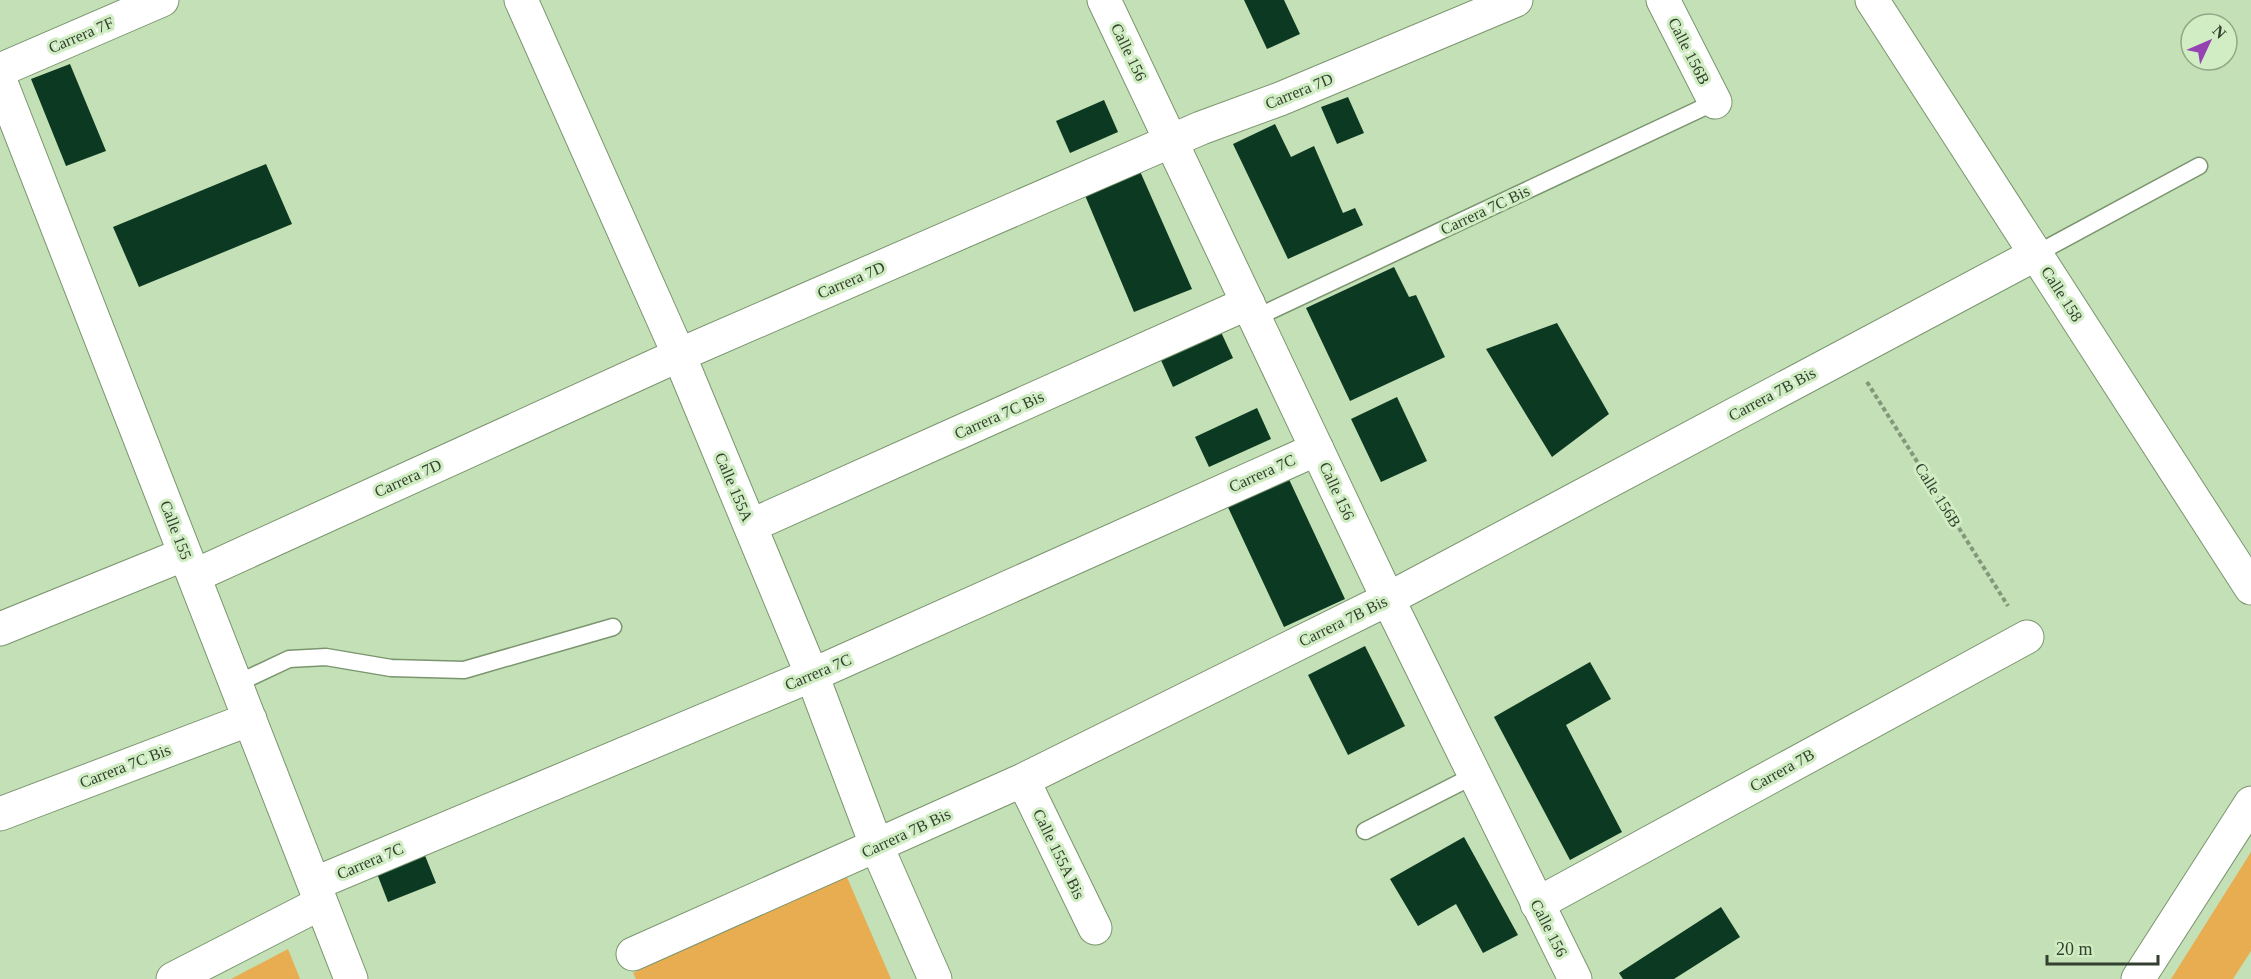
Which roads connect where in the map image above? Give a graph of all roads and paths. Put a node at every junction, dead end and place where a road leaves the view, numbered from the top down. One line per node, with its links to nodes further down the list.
1 (162, 0): 7 (street, Carrera 7F)
2 (521, 0): 15 (street, Calle 155A)
3 (1104, 0): 10 (street, Calle 156)
4 (1516, 0): 10 (street, Carrera 7D)
5 (1664, 0): 9 (street, Calle 156B)
6 (1872, 0): 12 (street, Calle 158)
7 (0, 70)
8 (0, 80): 18 (street, Calle 155)
9 (1714, 102): 13 (lane, Carrera 7C Bis)
10 (1172, 140): 13 (street, Calle 156); 15 (street, Carrera 7D)
11 (2199, 166): 12 (lane)
12 (2036, 254): 14 (street, Carrera 7B Bis); 19 (street, Calle 158)
13 (1251, 311): 16 (street, Calle 156); 17 (street, Carrera 7C Bis)
14 (1849, 353): 20 (street, Carrera 7B Bis); 23 (path, Calle 156B)
15 (679, 355): 17 (street, Calle 155A); 18 (street, Carrera 7D)
16 (1317, 449): 20 (street, Calle 156); 24 (street, Carrera 7C)
17 (750, 526): 24 (street, Calle 155A)
18 (189, 565): 22 (street, Carrera 7D); 25 (street, Calle 155)
19 (2251, 588)
20 (1388, 599): 27 (street, Calle 156); 28 (street, Carrera 7B Bis)
21 (613, 627): 25 (lane)
22 (0, 629)
23 (2027, 637): 34 (street, Carrera 7B)
24 (812, 675): 32 (street, Calle 155A); 33 (street, Carrera 7C)
25 (236, 684): 26 (street, Calle 155)
26 (250, 719): 30 (street, Carrera 7C Bis); 33 (street, Calle 155)
27 (1474, 775): 31 (lane); 34 (street, Calle 156)
28 (1023, 780): 32 (street, Carrera 7B Bis); 35 (street, Calle 155A Bis)
29 (2251, 803): 41 (street)
30 (0, 814)
31 (1365, 831)
32 (877, 847): 36 (street, Carrera 7B Bis); 39 (street, Calle 155A)
33 (318, 894): 37 (street, Carrera 7C); 38 (street, Calle 155)
34 (1537, 904): 40 (street, Calle 156)
35 (1095, 928)
36 (633, 954)
37 (173, 979)
38 (351, 979)
39 (935, 979)
40 (1575, 979)
41 (2138, 979)

